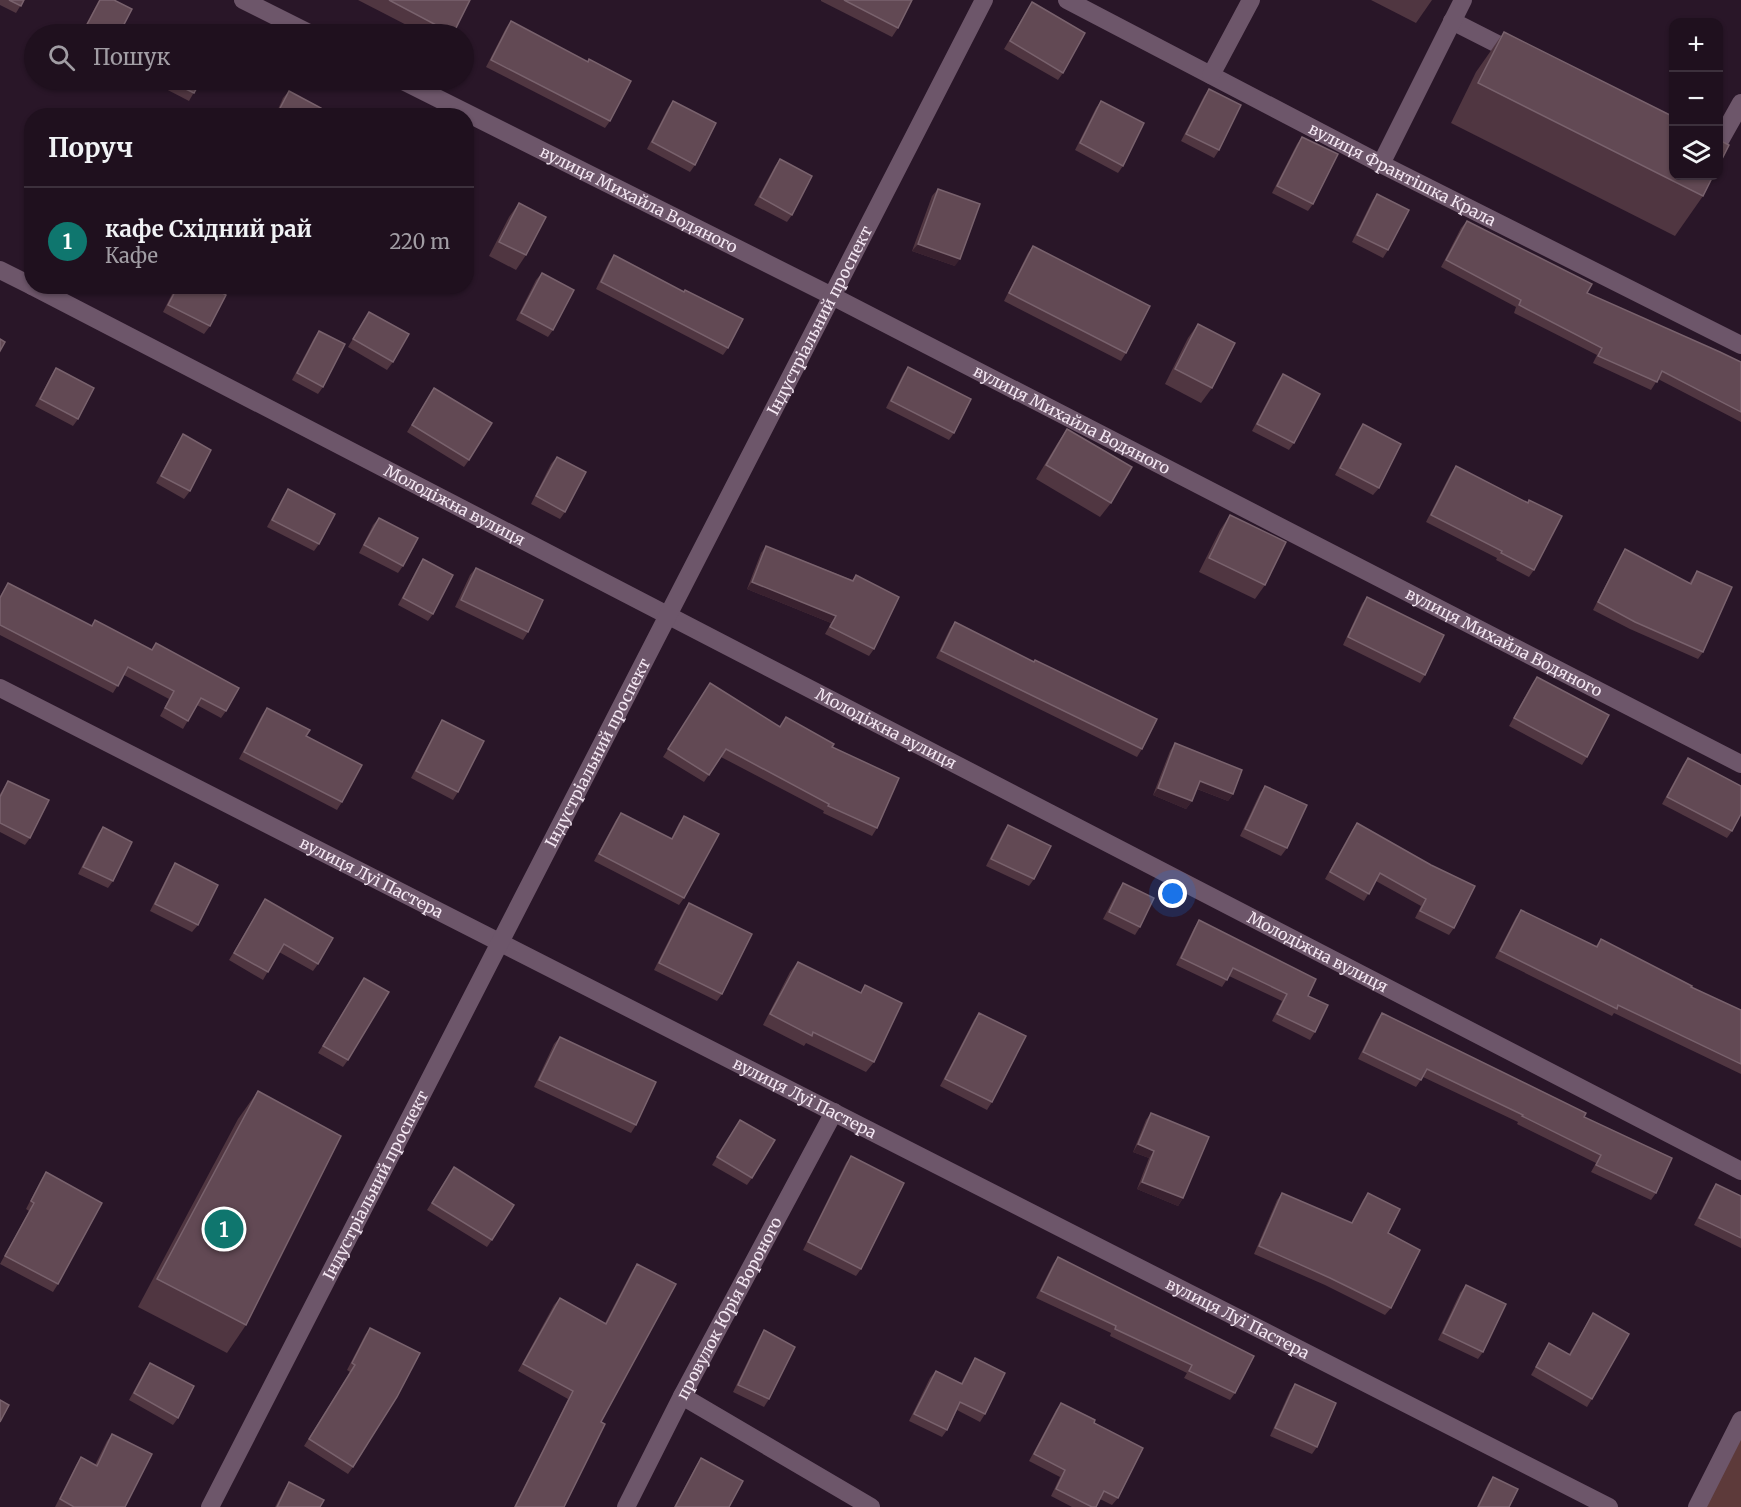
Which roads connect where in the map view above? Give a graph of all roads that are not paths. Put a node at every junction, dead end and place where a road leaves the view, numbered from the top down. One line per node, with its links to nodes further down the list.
1 (243, 0): 7 (street)
2 (984, 0): 19 (street, Індустріальний проспект)
3 (1067, 0): 9 (street, вулиця Франтішка Крала)
4 (1251, 0): 9 (street)
5 (1463, 0): 6 (street)
6 (1452, 21): 8 (street); 15 (street)
7 (291, 24)
8 (1536, 64)
9 (1211, 75): 15 (street, вулиця Франтішка Крала)
10 (421, 90): 12 (street, вулиця Михайла Водяного)
11 (1741, 103): 14 (street)
12 (457, 108)
13 (474, 117): 19 (street, вулиця Михайла Водяного)
14 (1723, 137)
15 (1382, 164): 20 (street, вулиця Франтішка Крала)
16 (0, 270): 17 (street, Молодіжна вулиця)
17 (24, 282)
18 (47, 294): 21 (street, Молодіжна вулиця)
19 (832, 296): 21 (street, Індустріальний проспект); 23 (street, вулиця Михайла Водяного)
20 (1741, 345)
21 (668, 616): 24 (street, Індустріальний проспект); 26 (street, Молодіжна вулиця)
22 (0, 687): 24 (street, вулиця Луї Пастера)
23 (1741, 764)
24 (500, 942): 25 (street, вулиця Луї Пастера); 29 (street, Індустріальний проспект)
25 (834, 1112): 27 (street, провулок Юрія Вороного); 32 (street, вулиця Луї Пастера)
26 (1741, 1171)
27 (682, 1396): 30 (street, провулок Юрія Вороного); 31 (street)
28 (1741, 1420): 33 (street)
29 (210, 1507)
30 (626, 1507)
31 (871, 1507)
32 (1609, 1507)
33 (1697, 1507)

